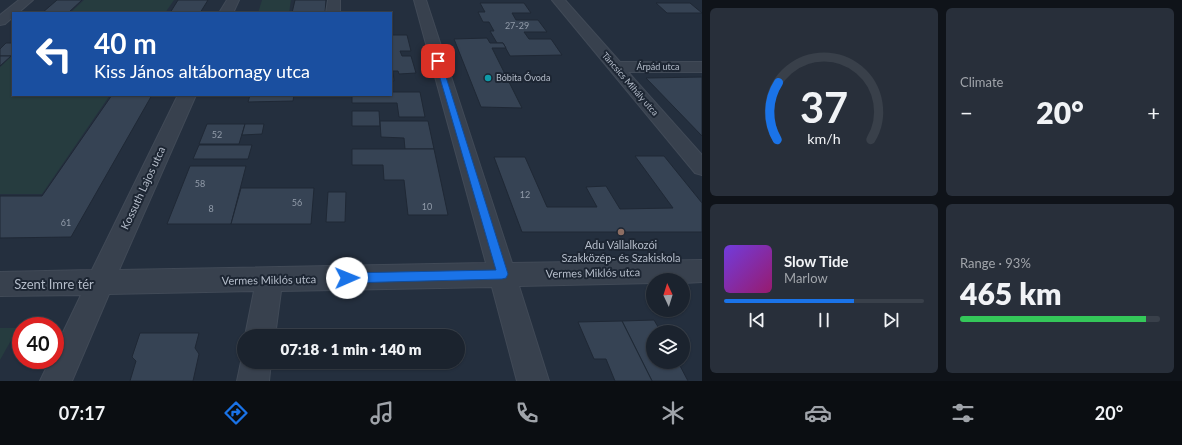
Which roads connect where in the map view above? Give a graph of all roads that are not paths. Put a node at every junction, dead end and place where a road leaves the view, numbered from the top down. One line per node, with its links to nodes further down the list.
1 (27, 0): 8 (street)
2 (233, 0): 6 (street)
3 (334, 0): 7 (street)
4 (420, 0): 15 (street)
5 (558, 0): 10 (street, Táncsics Mihály utca)
6 (227, 12)
7 (333, 12)
8 (0, 21)
9 (589, 61): 10 (street, Árpád utca)
10 (612, 64): 11 (street, Árpád utca); 13 (street, Táncsics Mihály utca)
11 (702, 67)
12 (187, 96): 17 (street, Kossuth Lajos utca)
13 (702, 168)
14 (702, 271): 15 (street, Vermes Miklós utca)
15 (502, 274): 16 (street, Vermes Miklós utca); 23 (street)
16 (269, 280): 17 (street, Vermes Miklós utca); 19 (street)
17 (99, 282): 18 (street, Szent Imre tér); 21 (street, Szent Imre tér)
18 (0, 284)
19 (261, 329)
20 (255, 369): 22 (street)
21 (56, 381)
22 (253, 381)
23 (533, 381)

